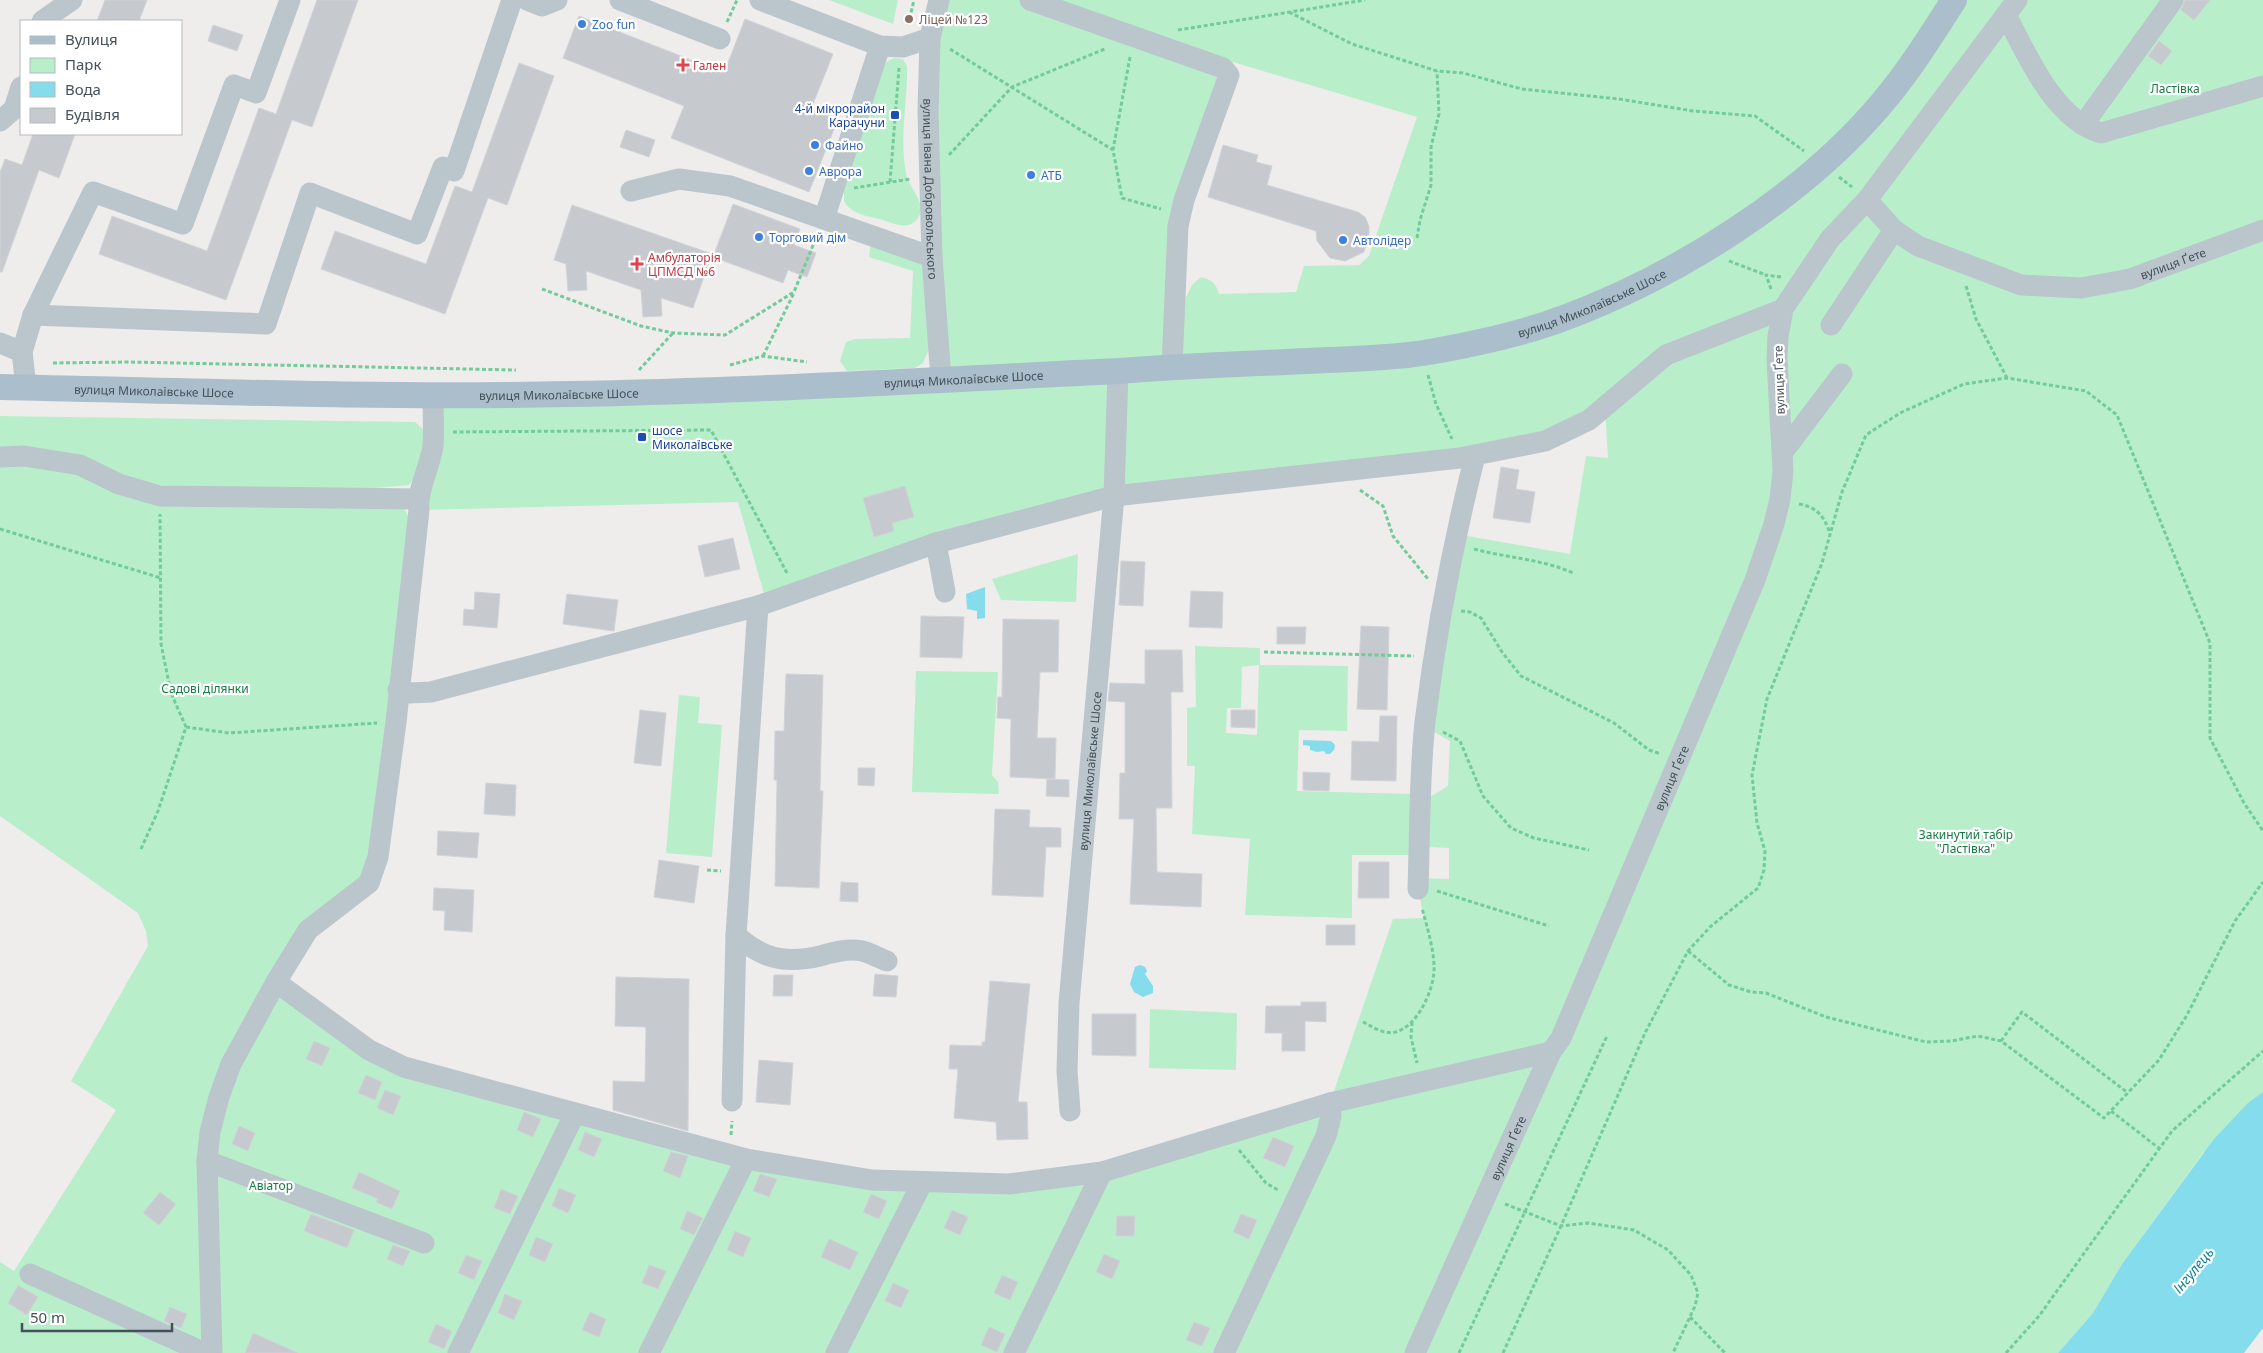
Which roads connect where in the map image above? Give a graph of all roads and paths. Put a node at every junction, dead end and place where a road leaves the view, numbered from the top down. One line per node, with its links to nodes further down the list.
1 (72, 0): 16 (street)
2 (290, 0): 48 (street)
3 (512, 0): 48 (street)
4 (527, 0): 5 (street)
5 (556, 0)
6 (620, 0): 19 (street)
7 (760, 0): 21 (street)
8 (914, 0): 22 (path)
9 (939, 0): 20 (street, вулиця Івана Добровольського)
10 (1030, 0): 18 (street)
11 (1365, 0): 15 (path)
12 (1954, 0): 30 (main road, вулиця Миколаївське Шосе)
13 (2173, 0): 28 (street)
14 (2011, 8): 28 (street); 35 (street, вулиця Ґете)
15 (1289, 12): 17 (path); 23 (path)
16 (43, 20)
17 (1173, 31)
18 (1134, 37): 25 (path); 29 (path); 36 (street)
19 (720, 38)
20 (930, 38): 22 (street); 25 (path); 31 (street, вулиця Івана Добровольського)
21 (880, 46): 22 (street); 33 (street)
22 (903, 47): 32 (path)
23 (1437, 71): 30 (path); 40 (path)
24 (2263, 86): 28 (street)
25 (1012, 87): 29 (path); 31 (path)
26 (20, 90): 27 (street)
27 (0, 121)
28 (2084, 125)
29 (1113, 150): 36 (path)
30 (1822, 164): 35 (path); 41 (main road, вулиця Миколаївське Шосе)
31 (929, 177): 32 (path); 42 (street, вулиця Івана Добровольського)
32 (890, 182): 33 (path)
33 (834, 189): 37 (street)
34 (631, 190): 37 (street)
35 (1867, 200): 38 (street, вулиця Ґете); 47 (street, вулиця Ґете)
36 (1181, 214): 54 (street)
37 (824, 219): 42 (street); 46 (path)
38 (1894, 230): 43 (street, вулиця Ґете); 49 (street)
39 (2263, 230): 43 (street, вулиця Ґете)
40 (1417, 238)
41 (1704, 248): 44 (path); 52 (main road, вулиця Миколаївське Шосе)
42 (932, 257): 61 (street, вулиця Івана Добровольського)
43 (1958, 262): 60 (path)
44 (1766, 275)
45 (542, 289): 50 (path)
46 (794, 292): 50 (path); 53 (path)
47 (1783, 309): 65 (street, вулиця Ґете); 67 (street)
48 (33, 316): 55 (street)
49 (1831, 325)
50 (673, 333): 57 (path)
51 (0, 343): 55 (street)
52 (1421, 353): 54 (main road, вулиця Миколаївське Шосе); 67 (path)
53 (763, 356)
54 (1172, 367): 58 (main road, вулиця Миколаївське Шосе)
55 (24, 368): 56 (path); 62 (main road, вулиця Миколаївське Шосе); 63 (main road, вулиця Миколаївське Шосе)
56 (526, 370)
57 (630, 371)
58 (1118, 371): 61 (main road, вулиця Миколаївське Шосе); 70 (street, вулиця Миколаївське Шосе)
59 (1842, 374): 65 (street)
60 (2007, 378): 74 (path); 91 (path)
61 (941, 380): 63 (main road, вулиця Миколаївське Шосе)
62 (0, 387)
63 (434, 396): 64 (street)
64 (433, 433): 71 (street); 80 (path)
65 (1783, 452): 72 (street, вулиця Ґете)
66 (0, 457): 69 (street)
67 (1468, 457): 68 (street); 76 (street)
68 (1345, 472): 70 (street); 79 (path)
69 (160, 496): 71 (street); 78 (path)
70 (1114, 496): 75 (street); 111 (street, вулиця Миколаївське Шосе)
71 (417, 499): 86 (street)
72 (1777, 512): 74 (path); 90 (street, вулиця Ґете)
73 (0, 529): 78 (path)
74 (1830, 534): 98 (path)
75 (936, 543): 80 (street); 81 (street)
76 (1454, 543): 77 (path); 79 (street)
77 (1572, 573)
78 (161, 578): 89 (path)
79 (1447, 586): 83 (street)
80 (796, 591): 82 (street)
81 (945, 592)
82 (758, 606): 86 (street); 97 (street)
83 (1443, 610): 85 (street); 90 (path)
84 (1264, 652): 85 (path)
85 (1435, 656): 88 (street)
86 (398, 690): 87 (street)
87 (396, 722): 89 (path); 100 (street)
88 (1425, 722): 93 (path); 95 (street)
89 (186, 727): 92 (path)
90 (1678, 760): 106 (street, вулиця Ґете)
91 (2263, 831)
92 (141, 849)
93 (1588, 850)
94 (2263, 882): 108 (path)
95 (1418, 889): 96 (path); 102 (path)
96 (1549, 926)
97 (736, 935): 99 (street); 109 (street)
98 (1688, 951): 104 (path); 123 (path)
99 (887, 961)
100 (276, 982): 113 (street); 117 (street)
101 (1363, 1022): 102 (path)
102 (1412, 1022): 107 (path)
103 (1607, 1036): 122 (path)
104 (2000, 1041): 108 (path); 112 (path)
105 (2263, 1051): 115 (path)
106 (1551, 1052): 107 (street); 120 (street, вулиця Ґете)
107 (1421, 1081): 110 (street)
108 (2128, 1093): 112 (path)
109 (732, 1101): 116 (path)
110 (1330, 1102): 114 (street); 121 (street)
111 (1070, 1111)
112 (2111, 1111): 115 (path)
113 (575, 1113): 116 (street); 129 (street)
114 (1210, 1139): 118 (street); 121 (path)
115 (2160, 1149): 139 (path)
116 (738, 1158): 119 (street); 130 (street)
117 (207, 1161): 124 (street); 128 (street)
118 (1102, 1172): 119 (street); 132 (street)
119 (922, 1183): 131 (street)
120 (1486, 1196): 122 (path); 134 (street, вулиця Ґете)
121 (1296, 1200): 133 (street)
122 (1525, 1212): 123 (path); 135 (path)
123 (1562, 1226): 126 (path); 136 (path)
124 (424, 1242)
125 (30, 1274): 127 (street)
126 (1690, 1316): 137 (path); 138 (path)
127 (205, 1353)
128 (212, 1353)
129 (458, 1353)
130 (649, 1353)
131 (836, 1353)
132 (1014, 1353)
133 (1224, 1353)
134 (1415, 1353)
135 (1459, 1353)
136 (1503, 1353)
137 (1673, 1353)
138 (1725, 1353)
139 (2006, 1353)

